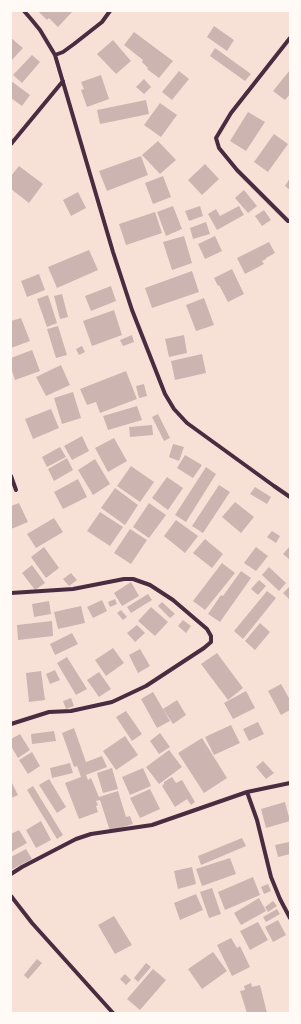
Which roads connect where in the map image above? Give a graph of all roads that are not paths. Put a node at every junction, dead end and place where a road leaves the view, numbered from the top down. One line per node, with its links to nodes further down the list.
1 (24, 11): 4 (street)
2 (110, 11): 4 (street)
3 (290, 38): 7 (street)
4 (55, 55): 5 (street)
5 (63, 81): 6 (street); 10 (street)
6 (11, 144)
7 (288, 221)
8 (11, 476): 9 (street)
9 (16, 490)
10 (290, 497)
11 (11, 594): 12 (street)
12 (11, 724)
13 (290, 783): 14 (street)
14 (247, 792): 15 (street); 17 (street)
15 (11, 874)
16 (11, 896): 18 (street)
17 (290, 918)
18 (113, 1013)

